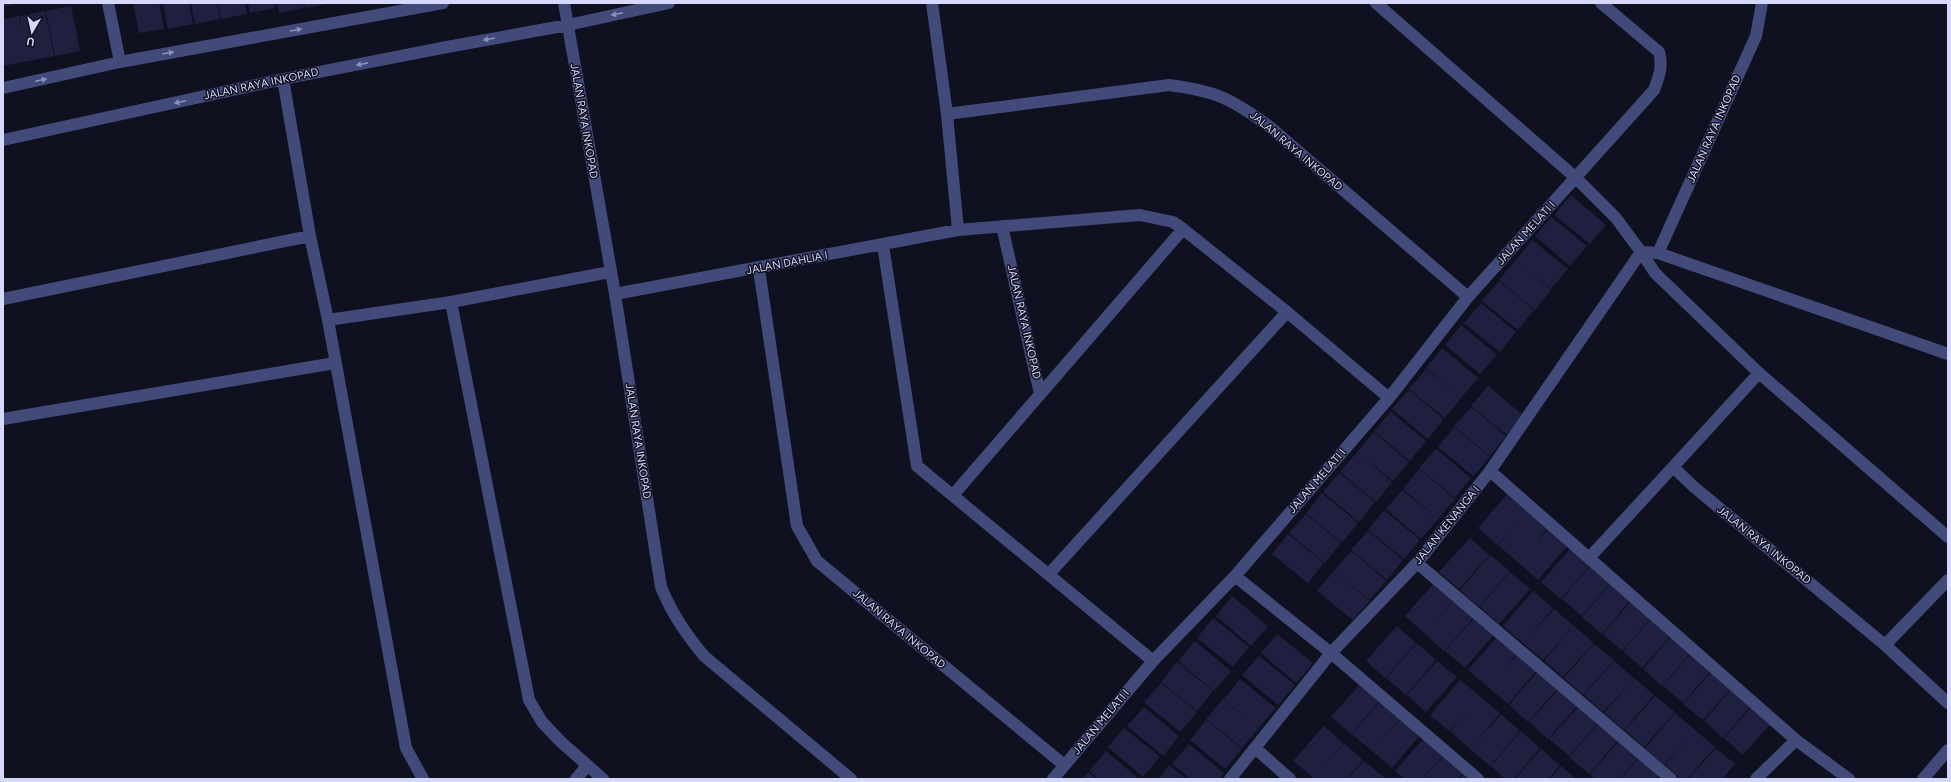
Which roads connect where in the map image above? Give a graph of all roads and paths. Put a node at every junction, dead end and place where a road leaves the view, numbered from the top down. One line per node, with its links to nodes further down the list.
1 (108, 3): 10 (street)
2 (443, 3): 10 (street, one-way to 2)
3 (564, 3): 9 (street, JALAN RAYA INKOPAD)
4 (669, 3): 9 (street, JALAN RAYA INKOPAD, one-way to 9)
5 (932, 3): 13 (street)
6 (1376, 3): 15 (street)
7 (1601, 3): 15 (street)
8 (1762, 3): 22 (street, JALAN RAYA INKOPAD)
9 (568, 26): 11 (street, JALAN RAYA INKOPAD, one-way to 11); 24 (street, JALAN RAYA INKOPAD)
10 (120, 62): 12 (street, one-way to 10)
11 (283, 80): 14 (street, JALAN RAYA INKOPAD, one-way to 14); 19 (street)
12 (3, 88)
13 (947, 114): 18 (street); 26 (street, JALAN RAYA INKOPAD)
14 (3, 140)
15 (1576, 178): 21 (street); 26 (street, JALAN MELATI I)
16 (1002, 226): 17 (street); 18 (street); 34 (street, JALAN RAYA INKOPAD)
17 (1183, 228): 29 (street); 34 (street, JALAN RAYA INKOPAD)
18 (958, 230): 20 (street, JALAN DAHLIA I)
19 (310, 236): 27 (street); 30 (street)
20 (883, 245): 23 (street, JALAN DAHLIA I); 39 (street)
21 (1641, 252): 22 (street); 33 (street); 38 (street, JALAN KENANGA I)
22 (1658, 253): 31 (street)
23 (759, 269): 25 (street, JALAN DAHLIA I); 53 (street, JALAN RAYA INKOPAD)
24 (610, 272): 25 (street, JALAN RAYA INKOPAD); 28 (street)
25 (615, 294): 58 (street, JALAN RAYA INKOPAD)
26 (1468, 297): 35 (street, JALAN MELATI I)
27 (3, 299)
28 (451, 302): 30 (street); 54 (street)
29 (1287, 312): 35 (street); 43 (street)
30 (328, 320): 32 (street)
31 (1948, 354)
32 (335, 363): 36 (street); 55 (street)
33 (1759, 373): 37 (street); 40 (street)
34 (1040, 394): 39 (street, JALAN RAYA INKOPAD)
35 (1389, 398): 44 (street, JALAN MELATI I)
36 (3, 419)
37 (1673, 467): 41 (street); 46 (street, JALAN RAYA INKOPAD)
38 (1490, 471): 41 (street); 42 (street, JALAN KENANGA I)
39 (954, 494): 43 (street)
40 (1948, 537)
41 (1589, 558): 50 (street)
42 (1417, 563): 47 (street, JALAN KENANGA I); 63 (street)
43 (1049, 574): 48 (street)
44 (1234, 576): 47 (street); 48 (street, JALAN MELATI I)
45 (1948, 580): 46 (street)
46 (1886, 645): 49 (street, JALAN RAYA INKOPAD)
47 (1331, 653): 51 (street, JALAN KENANGA I); 62 (street)
48 (1153, 661): 53 (street, JALAN MELATI I)
49 (1948, 703)
50 (1796, 740): 64 (street); 65 (street)
51 (1255, 748): 60 (street, JALAN KENANGA I); 61 (street)
52 (1948, 750): 66 (street)
53 (1064, 765): 59 (street, JALAN MELATI I)
54 (587, 766): 56 (street); 57 (street)
55 (423, 779)
56 (576, 779)
57 (603, 779)
58 (851, 779)
59 (1053, 779)
60 (1230, 779)
61 (1290, 779)
62 (1478, 779)
63 (1671, 779)
64 (1756, 779)
65 (1849, 779)
66 (1923, 779)

